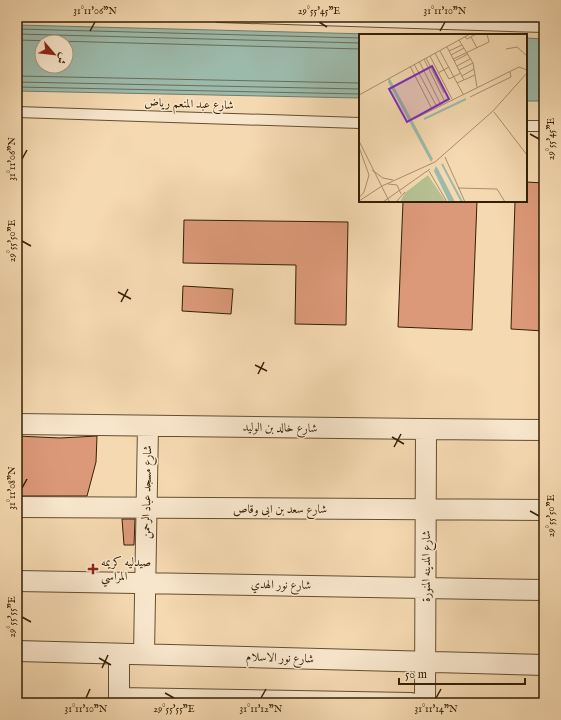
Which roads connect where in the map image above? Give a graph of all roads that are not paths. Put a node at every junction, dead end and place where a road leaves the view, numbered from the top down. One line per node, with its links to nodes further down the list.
1 (218, 17): 2 (lane)
2 (544, 27)
3 (17, 112): 4 (lane, شارع عبد المنعم رياض)
4 (359, 123)
5 (527, 126): 6 (lane)
6 (544, 126)
7 (17, 424): 8 (street, شارع خالد بن الوليد)
8 (148, 426): 9 (street, شارع خالد بن الوليد); 12 (street, شارع مسجد عباد الرحمن)
9 (426, 430): 10 (street, شارع خالد بن الوليد); 13 (street, شارع المدينه المنورة)
10 (544, 430)
11 (17, 507): 12 (street, شارع سعد بن ابى وقاص)
12 (146, 508): 13 (street, شارع سعد بن ابى وقاص); 16 (street, شارع مسجد عباد الرحمن)
13 (426, 510): 14 (street, شارع سعد بن ابى وقاص); 17 (street, شارع المدينه المنورة)
14 (544, 510)
15 (17, 581): 16 (street, شارع نور الهدي)
16 (145, 583): 17 (street, شارع نور الهدي); 21 (street, شارع مسجد عباد الرحمن)
17 (426, 587): 18 (street, شارع نور الهدي); 22 (street, شارع المدينه المنورة)
18 (544, 590)
19 (17, 651): 20 (street, شارع نور الاسلام)
20 (119, 654): 21 (street, شارع نور الاسلام); 24 (street)
21 (144, 654): 22 (street, شارع نور الاسلام)
22 (426, 662): 23 (street, شارع نور الاسلام); 26 (street, شارع المدينه المنورة)
23 (544, 665)
24 (119, 701): 25 (street)
25 (410, 703)
26 (425, 703)

